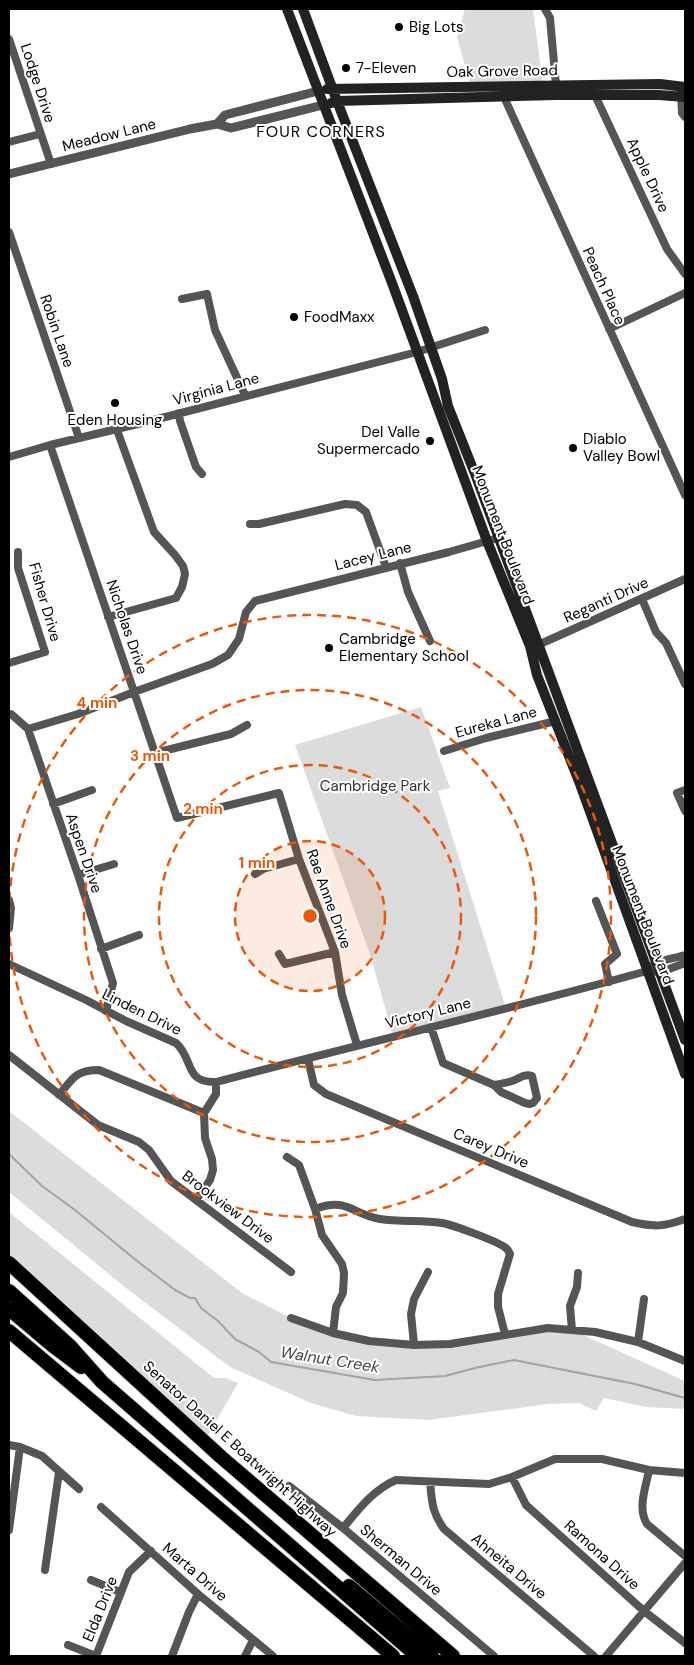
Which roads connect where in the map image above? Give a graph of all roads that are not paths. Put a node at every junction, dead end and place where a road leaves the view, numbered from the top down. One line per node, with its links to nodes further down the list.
1 (287, 9): 9 (main road, Monument Boulevard)
2 (303, 9): 8 (main road, Monument Boulevard)
3 (545, 9): 5 (street)
4 (9, 39): 17 (street, Lodge Drive)
5 (556, 85): 6 (main road, Oak Grove Road); 7 (main road, Oak Grove Road)
6 (590, 85): 10 (main road, Oak Grove Road); 11 (street, Apple Drive)
7 (502, 86): 8 (main road, Oak Grove Road); 12 (street, Peach Place)
8 (332, 88): 9 (main road, Oak Grove Road); 13 (main road, Monument Boulevard)
9 (318, 91): 14 (main road, Monument Boulevard); 16 (street, Meadow Lane)
10 (683, 92): 11 (main road, Oak Grove Road); 15 (street)
11 (595, 95): 12 (main road, Oak Grove Road); 24 (street, Apple Drive)
12 (504, 97): 13 (main road, Oak Grove Road); 29 (street, Peach Place)
13 (336, 101): 14 (main road, Oak Grove Road); 23 (main road, Monument Boulevard)
14 (323, 105): 16 (street, Meadow Lane); 21 (main road, Monument Boulevard)
15 (685, 116)
16 (217, 124): 19 (street, Meadow Lane)
17 (40, 134): 18 (street, Lodge Drive); 19 (street, Lodge Drive)
18 (9, 142)
19 (50, 164): 20 (street, Meadow Lane)
20 (9, 174)
21 (369, 224): 23 (main road); 25 (main road, Monument Boulevard)
22 (9, 232): 36 (street, Robin Lane)
23 (400, 262): 27 (main road, Monument Boulevard)
24 (685, 274)
25 (392, 283): 27 (main road); 32 (main road, Monument Boulevard)
26 (685, 292): 29 (street)
27 (413, 296): 31 (main road, Monument Boulevard)
28 (182, 299): 33 (street)
29 (609, 329): 40 (street, Peach Place)
30 (485, 330): 31 (street, Virginia Lane)
31 (430, 348): 32 (street, Virginia Lane); 42 (main road, Monument Boulevard)
32 (417, 352): 33 (street, Virginia Lane); 43 (main road, Monument Boulevard)
33 (245, 395): 34 (street, Virginia Lane)
34 (179, 413): 35 (street, Virginia Lane); 39 (street)
35 (117, 430): 36 (street, Virginia Lane); 49 (street)
36 (79, 438): 37 (street, Virginia Lane)
37 (50, 445): 38 (street, Virginia Lane); 49 (street, Nicholas Drive)
38 (9, 457)
39 (202, 474)
40 (685, 495)
41 (250, 524): 46 (street)
42 (498, 538): 43 (street, Lacey Lane); 51 (main road, Monument Boulevard)
43 (487, 542): 45 (street, Lacey Lane); 56 (main road, Monument Boulevard)
44 (18, 552): 52 (street, Fisher Drive)
45 (400, 563): 46 (street, Lacey Lane); 50 (street)
46 (386, 567): 54 (street, Lacey Lane)
47 (685, 579): 48 (street, Reganti Drive)
48 (642, 599): 51 (street, Reganti Drive); 53 (street)
49 (108, 617): 54 (street, Nicholas Drive)
50 (430, 641)
51 (538, 645): 78 (main road, Monument Boulevard)
52 (9, 663)
53 (685, 684)
54 (134, 692): 58 (street); 60 (street, Nicholas Drive)
55 (9, 714): 58 (street)
56 (556, 721): 59 (street, Eureka Lane); 81 (main road, Monument Boulevard)
57 (247, 725): 60 (street)
58 (28, 729): 64 (street, Aspen Drive)
59 (444, 751)
60 (155, 753): 63 (street, Nicholas Drive)
61 (92, 790): 64 (street)
62 (685, 790): 65 (street)
63 (279, 793): 66 (street, Rae Anne Drive)
64 (53, 804): 69 (street, Aspen Drive)
65 (685, 811)
66 (299, 859): 68 (street); 75 (street, Rae Anne Drive)
67 (114, 864): 69 (street)
68 (255, 874)
69 (78, 875): 74 (street, Aspen Drive)
70 (9, 900): 72 (street)
71 (596, 901): 83 (street)
72 (9, 928)
73 (139, 936): 74 (street)
74 (101, 949): 84 (street, Aspen Drive)
75 (335, 952): 76 (street); 87 (street, Rae Anne Drive)
76 (279, 954)
77 (685, 955): 78 (street)
78 (656, 962): 81 (street); 82 (main road, Monument Boulevard)
79 (685, 963): 82 (street)
80 (9, 964): 84 (street, Linden Drive)
81 (648, 971): 82 (street); 83 (street, Victory Lane); 90 (main road, Monument Boulevard)
82 (661, 972): 86 (main road, Monument Boulevard)
83 (609, 982): 85 (street, Victory Lane)
84 (106, 1011): 91 (street, Linden Drive)
85 (430, 1027): 87 (street, Victory Lane); 92 (street)
86 (685, 1040)
87 (357, 1045): 89 (street, Victory Lane)
88 (9, 1055): 93 (street, Brookview Drive)
89 (308, 1059): 91 (street, Victory Lane); 98 (street, Carey Drive)
90 (685, 1074)
91 (216, 1082): 94 (street)
92 (494, 1085): 92 (street)
93 (59, 1095): 94 (street); 96 (street, Brookview Drive)
94 (204, 1113): 96 (street)
95 (287, 1157): 97 (street)
96 (196, 1200): 100 (street, Brookview Drive)
97 (315, 1209): 109 (street); 110 (street)
98 (685, 1219)
99 (9, 1263): 148 (highway, Senator Daniel E Boatwright Highway)
100 (291, 1272)
101 (428, 1272): 113 (street)
102 (578, 1273): 107 (street)
103 (9, 1291): 114 (highway)
104 (644, 1300): 112 (street)
105 (9, 1309): 117 (highway)
106 (291, 1318): 109 (street)
107 (572, 1330): 110 (street); 112 (street)
108 (9, 1331): 116 (highway)
109 (333, 1333): 113 (street)
110 (505, 1334): 113 (street)
111 (9, 1339): 116 (highway)
112 (638, 1342): 115 (street)
113 (414, 1345)
114 (70, 1346): 117 (highway); 147 (highway)
115 (685, 1361)
116 (53, 1369): 145 (highway)
117 (102, 1382): 146 (highway)
118 (9, 1445): 119 (street)
119 (20, 1447): 121 (street); 129 (street)
120 (649, 1470): 122 (street); 123 (street); 131 (street)
121 (59, 1472): 126 (street); 133 (street)
122 (685, 1473)
123 (512, 1477): 124 (street); 137 (street, Ramona Drive)
124 (430, 1482): 128 (street); 150 (street, Ahneita Drive)
125 (289, 1486): 128 (street, Sherman Drive)
126 (79, 1489)
127 (101, 1507): 130 (street, Marta Drive)
128 (342, 1528): 149 (street, Sherman Drive)
129 (9, 1530)
130 (151, 1551): 135 (street, Elda Drive); 136 (street, Marta Drive)
131 (685, 1556)
132 (685, 1563): 137 (street)
133 (44, 1570)
134 (91, 1580): 135 (street)
135 (120, 1592): 141 (street, Elda Drive)
136 (198, 1594): 138 (street, Marta Drive); 142 (street)
137 (644, 1611): 139 (street, Ramona Drive); 151 (street)
138 (253, 1640): 143 (street); 144 (street, Marta Drive)
139 (685, 1643)
140 (68, 1645): 141 (street)
141 (96, 1656)
142 (172, 1656)
143 (245, 1656)
144 (272, 1656)
145 (393, 1656)
146 (417, 1656)
147 (432, 1656)
148 (453, 1656)
149 (494, 1656)
150 (594, 1656)
151 (606, 1656)

